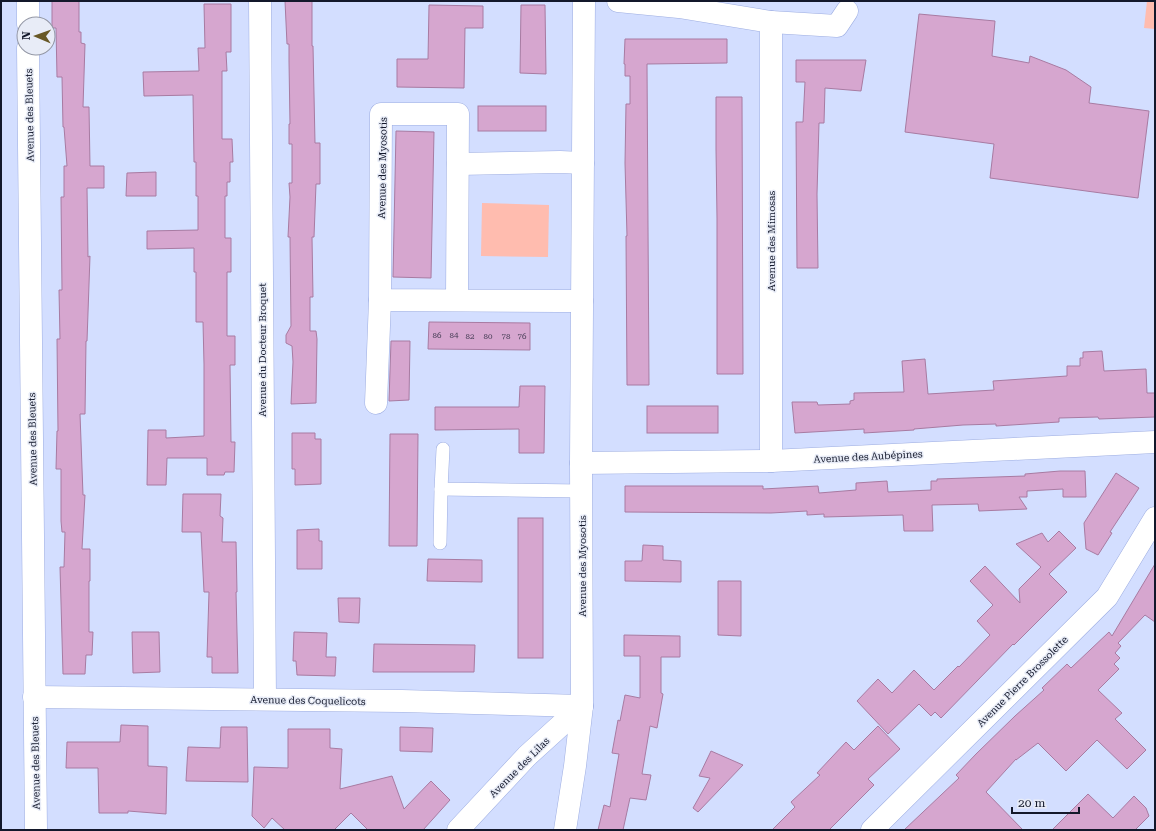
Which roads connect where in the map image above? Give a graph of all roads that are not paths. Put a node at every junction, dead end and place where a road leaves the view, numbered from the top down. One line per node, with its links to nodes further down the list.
1 (28, 1): 7 (street)
2 (260, 1): 25 (street, Avenue du Docteur Broquet)
3 (584, 1): 10 (street, Avenue des Myosotis)
4 (618, 1): 5 (street)
5 (679, 4): 8 (street)
6 (847, 11): 8 (street)
7 (28, 16)
8 (771, 22): 18 (street, Avenue des Mimosas)
9 (28, 56): 24 (street, Avenue des Bleuets)
10 (583, 163): 11 (street); 14 (street, Avenue des Myosotis)
11 (458, 164): 12 (street, Avenue des Myosotis); 13 (street, Avenue des Myosotis)
12 (380, 300): 13 (street); 15 (street, Avenue des Myosotis)
13 (457, 300): 14 (street)
14 (582, 301): 19 (street, Avenue des Myosotis)
15 (376, 403)
16 (1155, 442): 18 (street, Avenue des Aubépines)
17 (443, 449): 20 (lane)
18 (770, 461): 19 (street, Avenue des Aubépines)
19 (581, 463): 21 (street, Avenue des Myosotis)
20 (441, 489): 21 (lane); 23 (lane)
21 (581, 491): 26 (street, Avenue des Myosotis)
22 (1155, 518): 30 (street, Avenue Pierre Brossolette)
23 (440, 543)
24 (34, 698): 25 (street, Avenue des Coquelicots); 27 (street, Avenue des Bleuets)
25 (265, 699): 26 (street, Avenue des Coquelicots)
26 (582, 706): 28 (street, Avenue des Lilas); 29 (street, Avenue des Myosotis)
27 (36, 830)
28 (458, 830)
29 (565, 830)
30 (872, 830)

